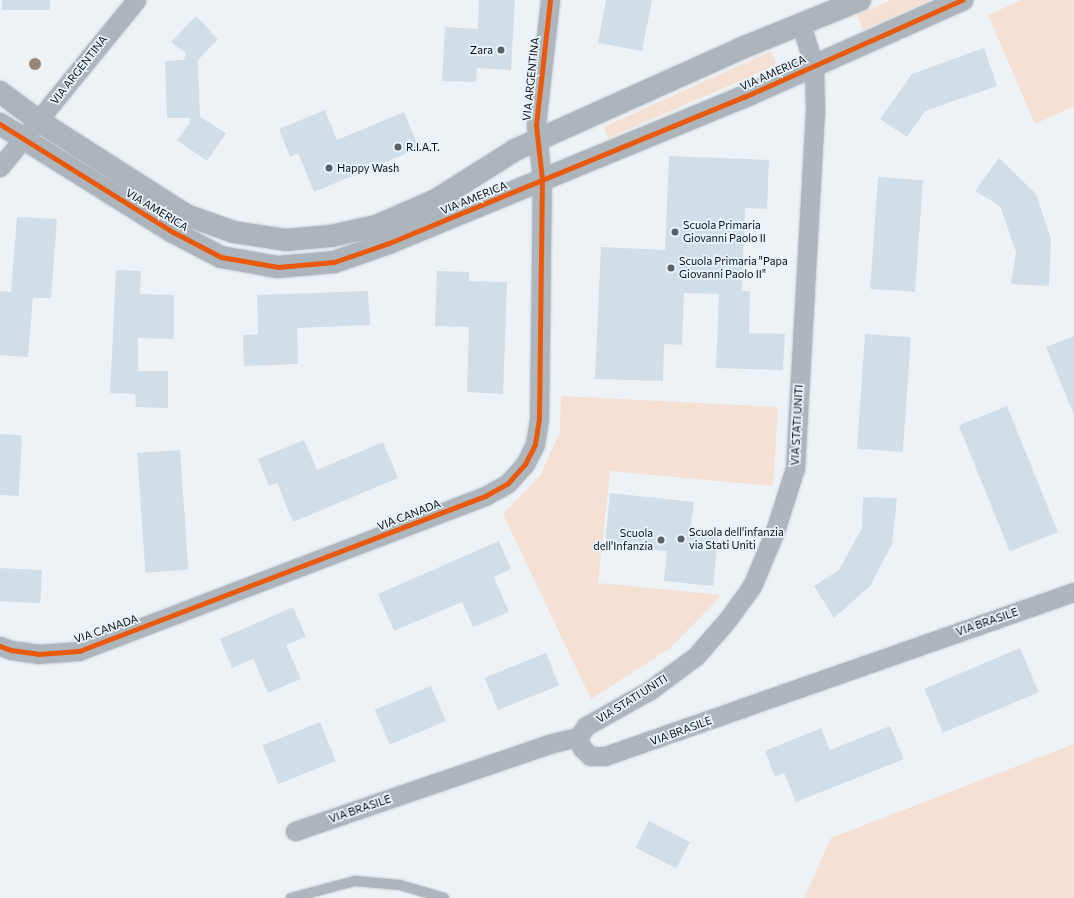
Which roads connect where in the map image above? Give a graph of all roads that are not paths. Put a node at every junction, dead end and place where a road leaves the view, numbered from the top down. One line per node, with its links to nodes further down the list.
1 (136, 0): 8 (street, VIA ARGENTINA)
2 (550, 0): 11 (street, VIA ARGENTINA)
3 (860, 0): 5 (street, VIA AMERICA)
4 (962, 0): 6 (street, VIA AMERICA)
5 (801, 24): 6 (street, VIA STATI UNITI); 11 (street, VIA AMERICA)
6 (814, 66): 11 (street, VIA AMERICA); 15 (street, VIA STATI UNITI)
7 (0, 92): 8 (street, VIA AMERICA)
8 (39, 121): 10 (street, VIA ARGENTINA); 11 (street, VIA AMERICA)
9 (0, 124): 10 (street, VIA AMERICA)
10 (22, 140): 11 (street, VIA AMERICA); 12 (street)
11 (539, 160): 14 (street, VIA CANADA)
12 (0, 167)
13 (1074, 592): 15 (street, VIA BRASILE)
14 (0, 646)
15 (578, 738): 16 (street, VIA BRASILE)
16 (295, 831)
17 (291, 898): 18 (lane)
18 (444, 898)

